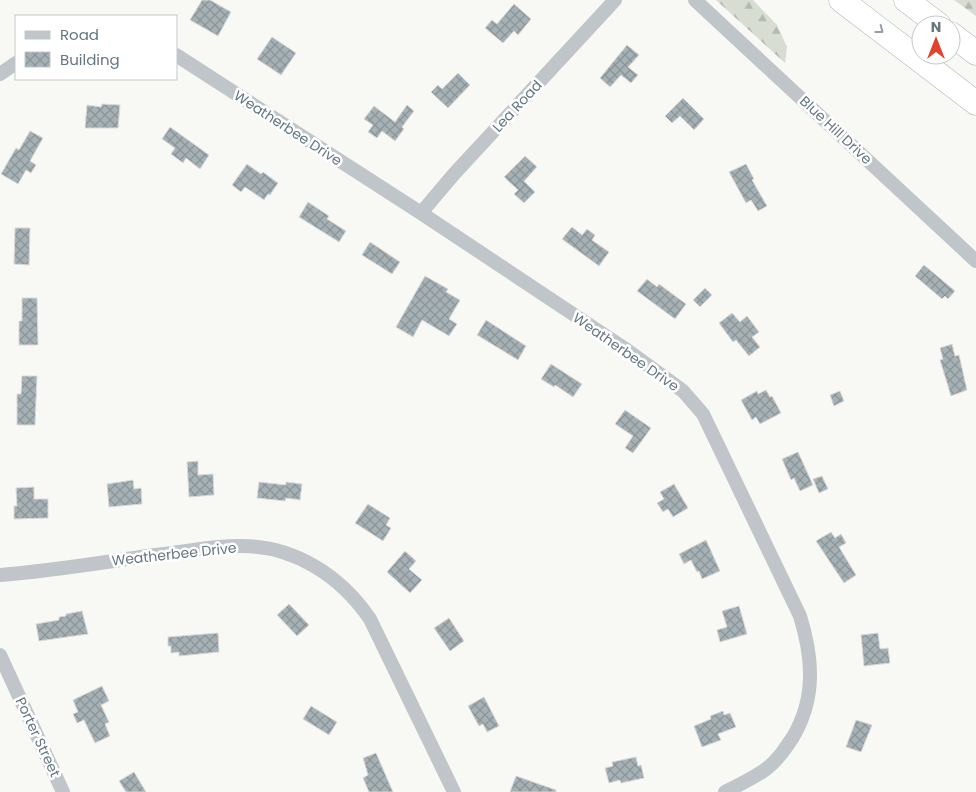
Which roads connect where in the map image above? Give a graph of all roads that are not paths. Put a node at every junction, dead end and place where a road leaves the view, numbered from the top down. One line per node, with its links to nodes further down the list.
1 (615, 0): 12 (street, Lea Road)
2 (695, 0): 13 (street, Blue Hill Drive)
3 (841, 0): 11 (highway, one-way to 11)
4 (906, 0): 5 (highway)
5 (926, 15)
6 (961, 42): 7 (highway)
7 (976, 53)
8 (178, 57): 12 (street, Weatherbee Drive)
9 (15, 64): 10 (street)
10 (0, 74)
11 (976, 103)
12 (420, 213): 16 (street, Weatherbee Drive)
13 (976, 261)
14 (0, 575): 18 (street, Weatherbee Drive)
15 (0, 655): 17 (street, Porter Street)
16 (735, 790)
17 (63, 792)
18 (454, 792)

